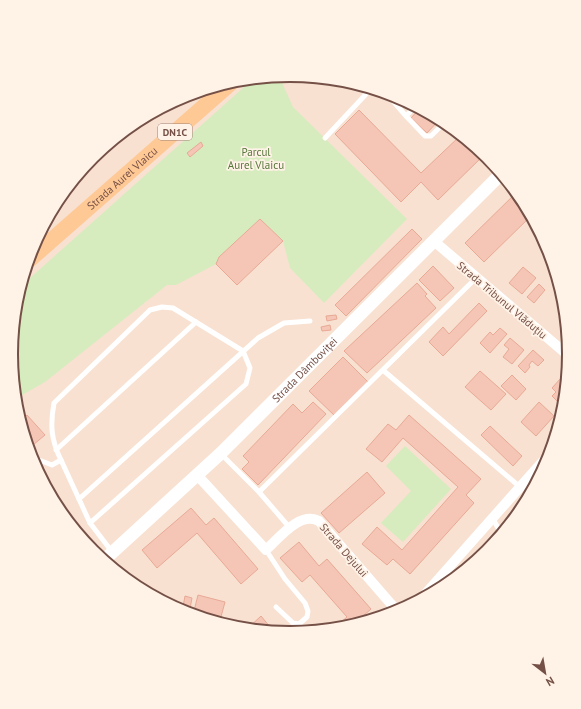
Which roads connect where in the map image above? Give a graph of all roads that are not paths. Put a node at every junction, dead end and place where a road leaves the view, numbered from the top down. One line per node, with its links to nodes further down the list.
1 (222, 90): 10 (main road, Strada Aurel Vlaicu / DN1C)
2 (367, 93): 7 (lane)
3 (395, 103): 5 (lane)
4 (412, 110): 5 (lane)
5 (406, 116): 6 (lane)
6 (440, 127)
7 (324, 138)
8 (497, 178): 9 (street, Strada Dâmboviței)
9 (435, 242): 11 (street, Strada Tribunul Vlăduțiu); 18 (street, Strada Dâmboviței)
10 (38, 252)
11 (476, 278): 14 (street, Strada Tribunul Vlăduțiu); 16 (lane)
12 (310, 321): 15 (lane)
13 (196, 322): 15 (lane); 17 (lane); 17 (lane)
14 (563, 351)
15 (243, 352): 25 (lane); 27 (lane)
16 (384, 370): 23 (lane); 24 (lane)
17 (56, 450): 20 (lane)
18 (220, 453): 22 (street, Strada Dâmboviței); 24 (lane)
19 (40, 460): 20 (lane)
20 (61, 460): 25 (lane)
21 (539, 467): 23 (street)
22 (198, 476): 30 (street); 32 (street, Strada Dâmboviței)
23 (520, 487): 26 (street)
24 (259, 492): 28 (lane)
25 (79, 498): 27 (lane)
26 (493, 519): 29 (lane); 33 (street)
27 (90, 523): 31 (lane)
28 (290, 528): 30 (street, Strada Dejului); 35 (street, Strada Dejului)
29 (499, 529)
30 (266, 550): 34 (lane)
31 (107, 555)
32 (108, 557)
33 (431, 587)
34 (276, 607)
35 (393, 607)

